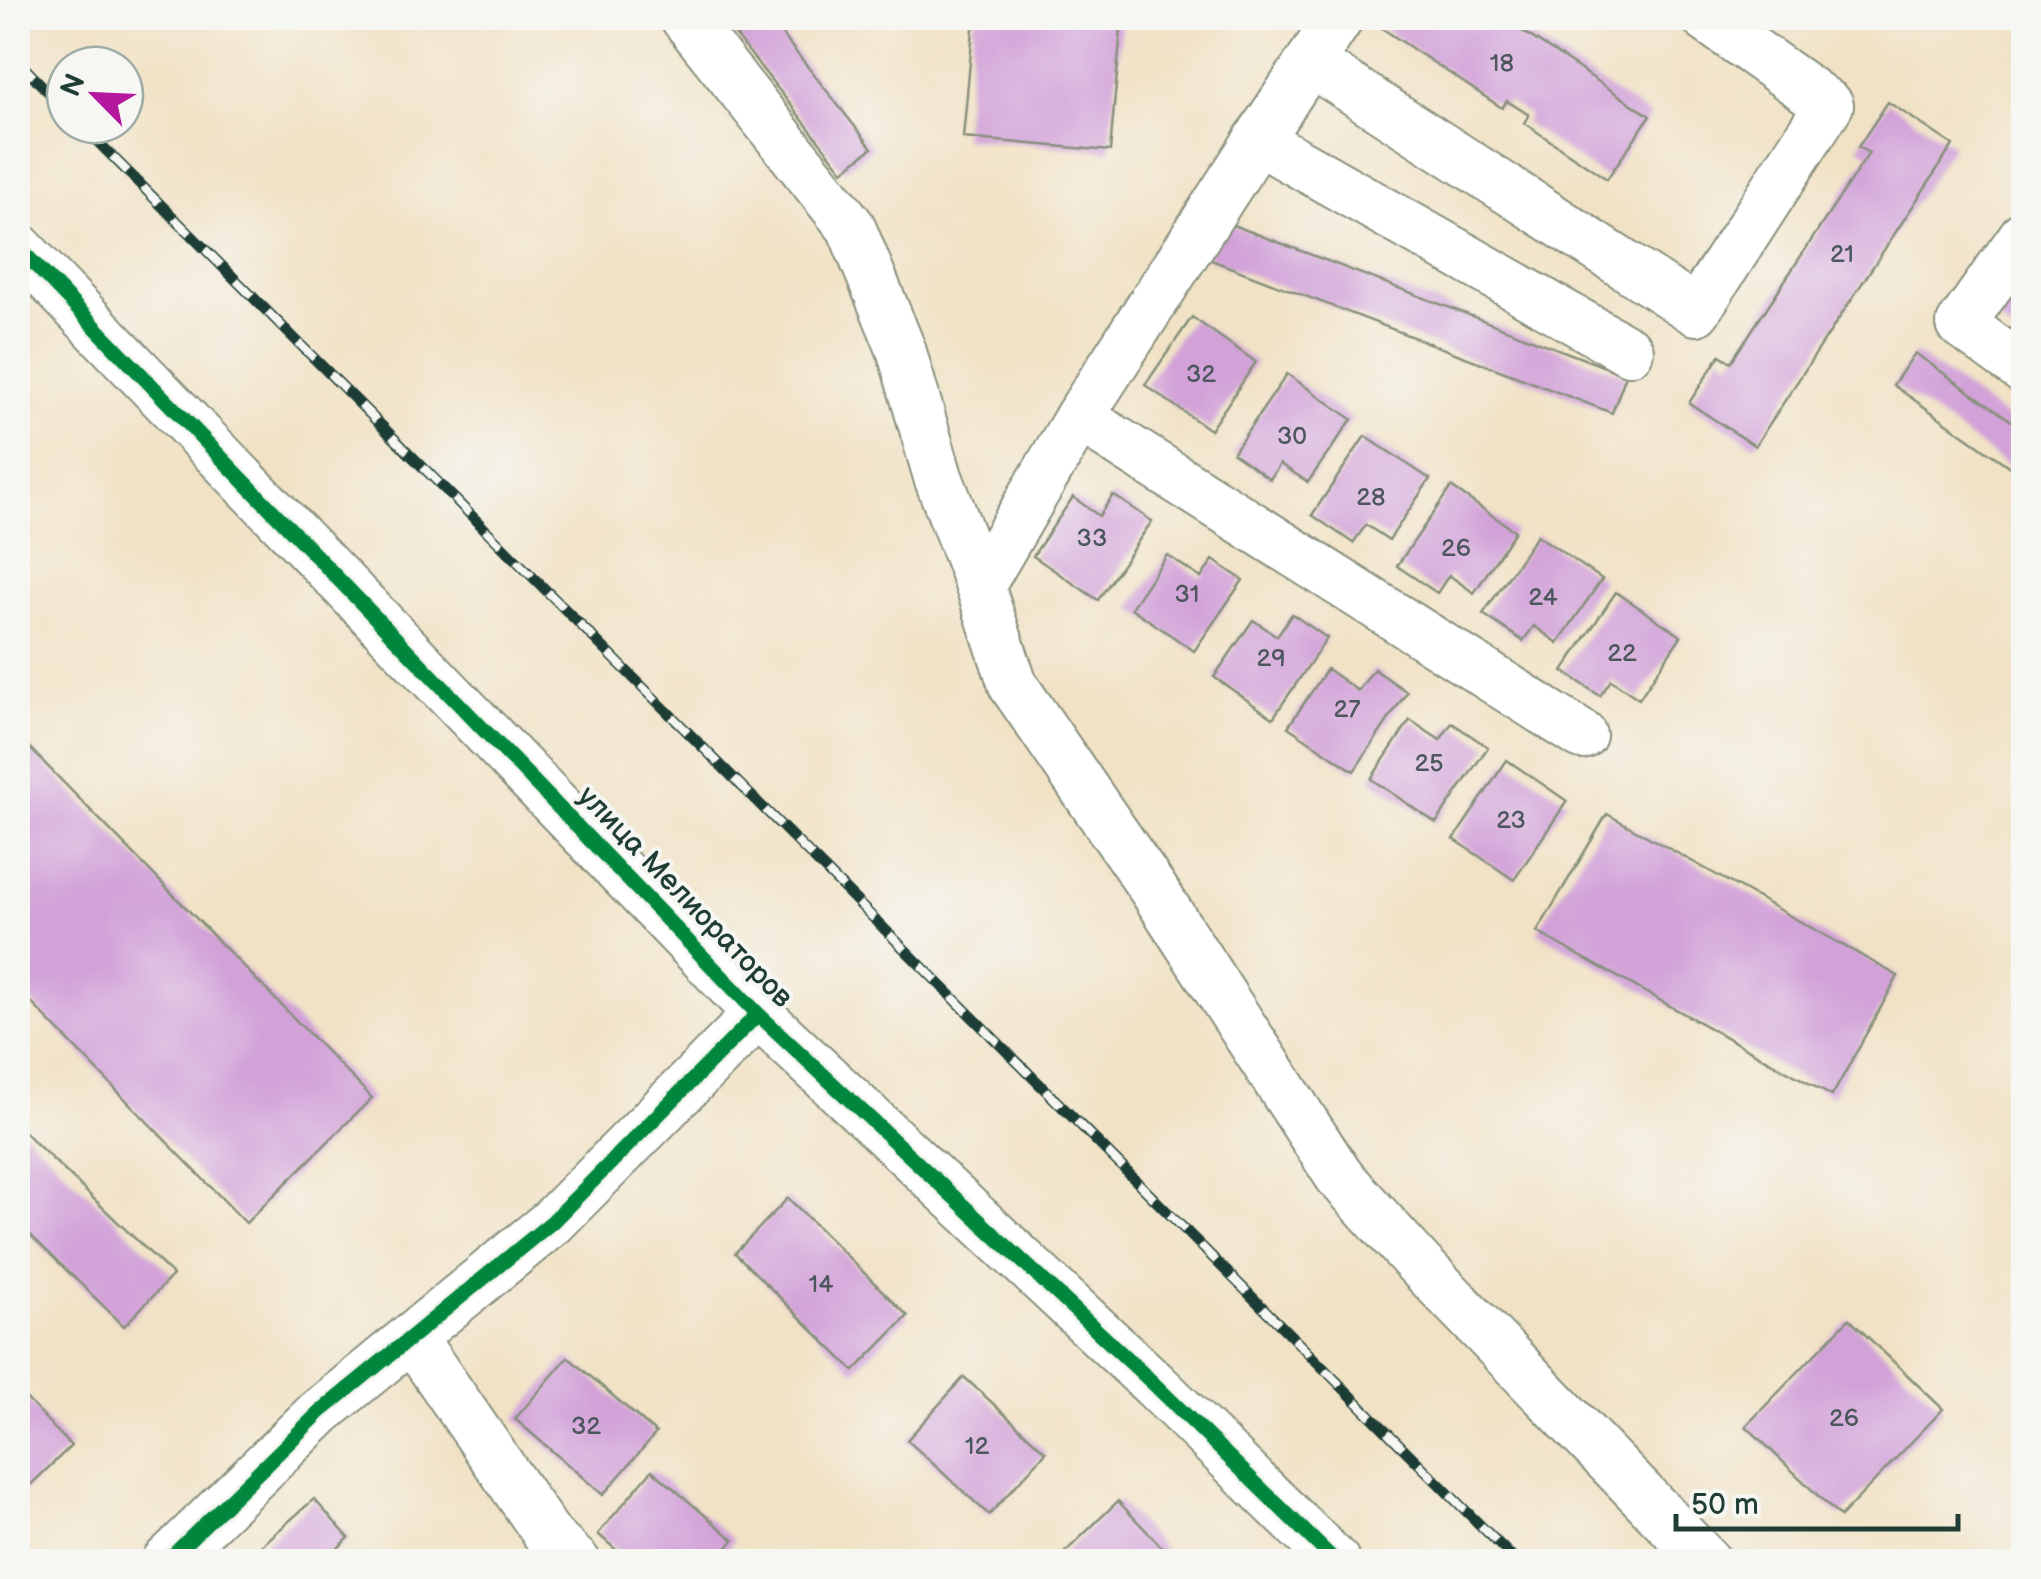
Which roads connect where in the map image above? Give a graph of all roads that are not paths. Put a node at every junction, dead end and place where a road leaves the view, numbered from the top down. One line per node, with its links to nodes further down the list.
1 (686, 18): 11 (street)
2 (1339, 18): 4 (street)
3 (1706, 18): 4 (street)
4 (1310, 62): 5 (street)
5 (1258, 140): 8 (street); 10 (street)
6 (2024, 236): 9 (street)
7 (18, 247): 13 (street, улица Мелиораторов)
8 (1629, 351)
9 (2024, 370)
10 (1079, 417): 11 (street); 12 (street)
11 (980, 586): 18 (street)
12 (1582, 735)
13 (758, 1014): 14 (street); 17 (street, улица Мелиораторов)
14 (412, 1338): 15 (street); 16 (street)
15 (166, 1562)
16 (576, 1562)
17 (1336, 1562)
18 (1706, 1562)

